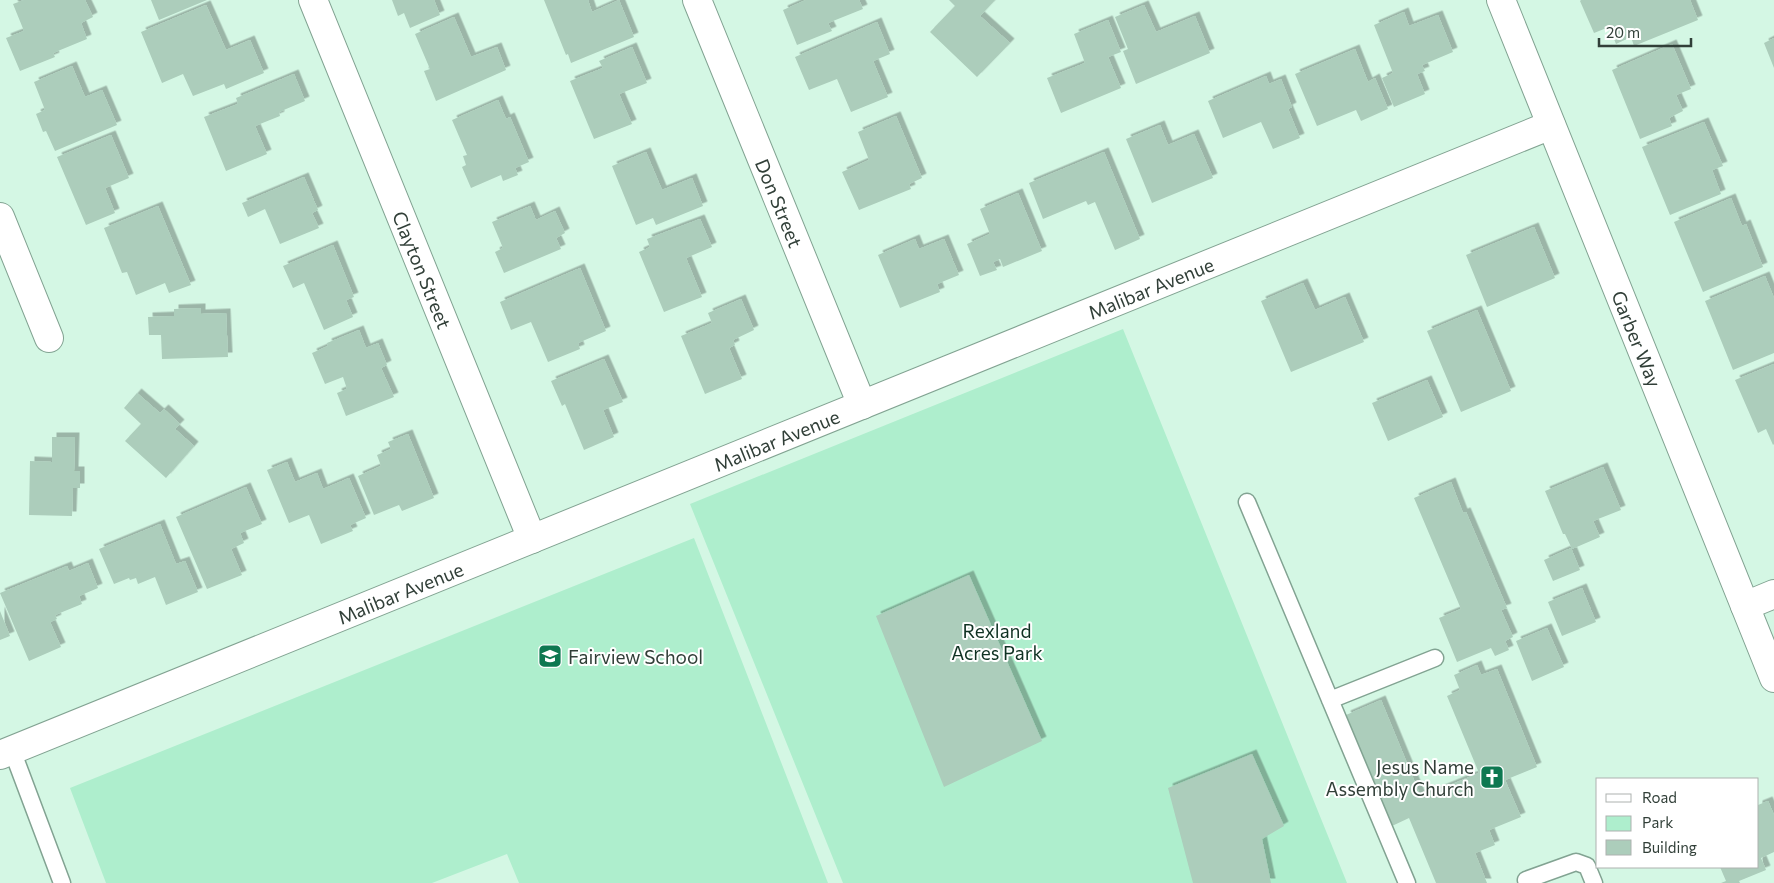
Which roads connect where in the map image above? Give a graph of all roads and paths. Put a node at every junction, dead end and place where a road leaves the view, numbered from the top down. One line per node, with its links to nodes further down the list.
1 (313, 0): 9 (street, Clayton Street)
2 (697, 0): 7 (street, Don Street)
3 (1501, 0): 4 (street, Garber Way)
4 (1552, 126): 7 (street, Malibar Avenue); 11 (street, Garber Way)
5 (0, 217): 6 (street)
6 (49, 338)
7 (862, 405): 9 (street, Malibar Avenue)
8 (1247, 502): 14 (lane)
9 (532, 539): 15 (street, Malibar Avenue)
10 (1774, 594): 11 (street)
11 (1745, 606): 13 (street, Garber Way)
12 (1435, 658): 14 (lane)
13 (1774, 678)
14 (1330, 700): 18 (lane)
15 (6, 753): 17 (lane)
16 (1526, 880): 19 (lane)
17 (62, 883)
18 (1407, 883)
19 (1594, 883)

